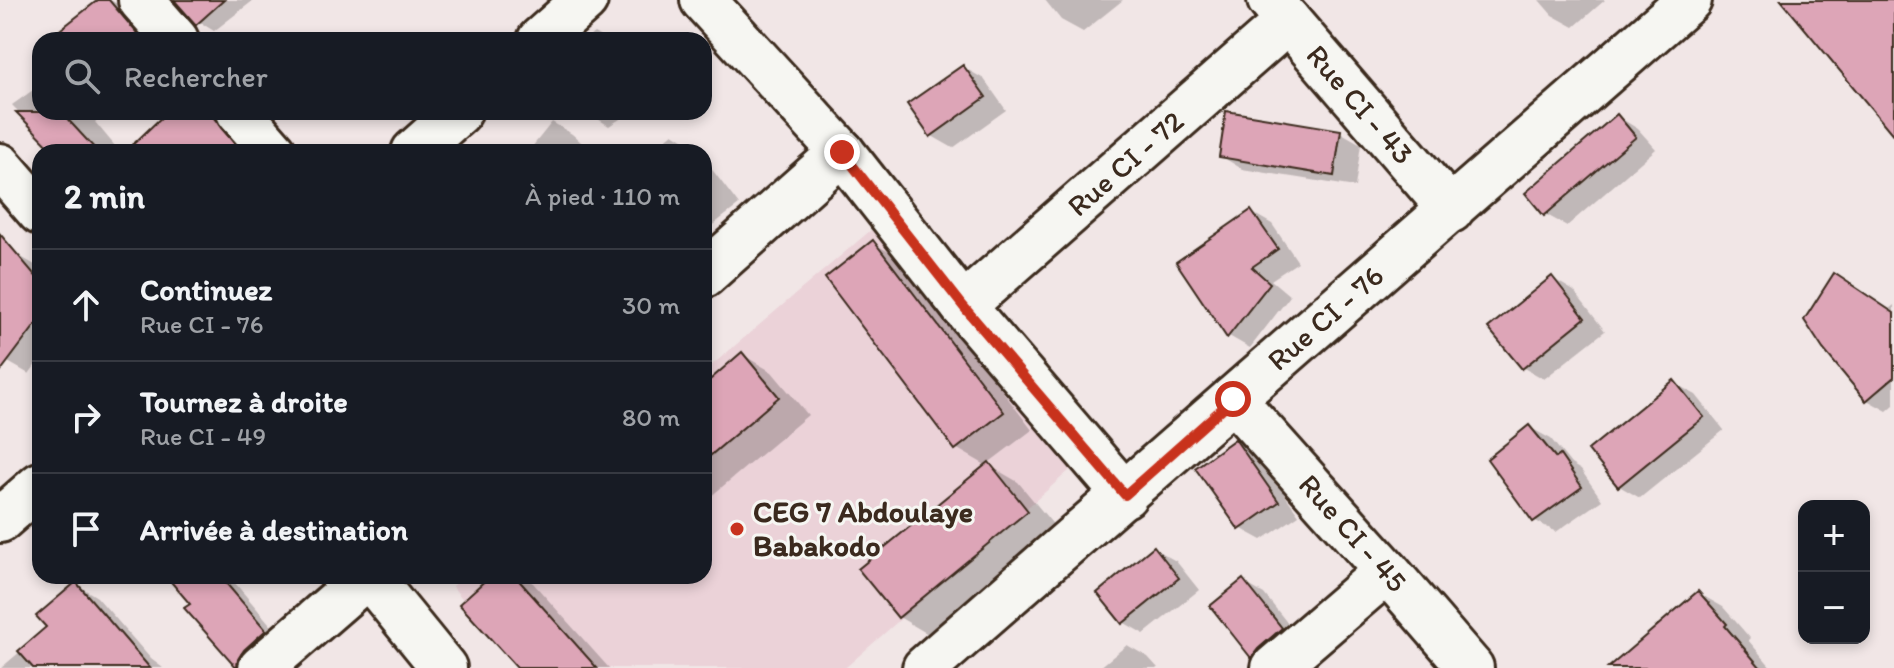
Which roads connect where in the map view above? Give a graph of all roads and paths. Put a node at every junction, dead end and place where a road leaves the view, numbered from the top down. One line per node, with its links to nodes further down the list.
1 (141, 0): 6 (street)
2 (585, 0): 7 (street)
3 (703, 0): 12 (street)
4 (1689, 0): 15 (street, Rue CI - 76)
5 (1279, 10): 15 (street, Rue CI - 43); 17 (street, Rue CI - 72)
6 (169, 32)
7 (549, 32)
8 (246, 120): 10 (street)
9 (450, 120): 11 (street)
10 (267, 144)
11 (423, 144)
12 (842, 152): 16 (street); 17 (street)
13 (0, 166): 14 (street)
14 (32, 203)
15 (1451, 210): 18 (street, Rue CI - 76)
16 (712, 268)
17 (963, 306): 20 (street)
18 (1233, 399): 20 (street, Rue CI - 76); 22 (street, Rue CI - 45)
19 (32, 492): 21 (street)
20 (1125, 495): 27 (street, Rue CI - 76)
21 (0, 520)
22 (1387, 571): 28 (street); 29 (street, Rue CI - 45)
23 (359, 584): 25 (street)
24 (375, 584): 26 (street)
25 (261, 668)
26 (444, 668)
27 (925, 668)
28 (1274, 668)
29 (1471, 668)

